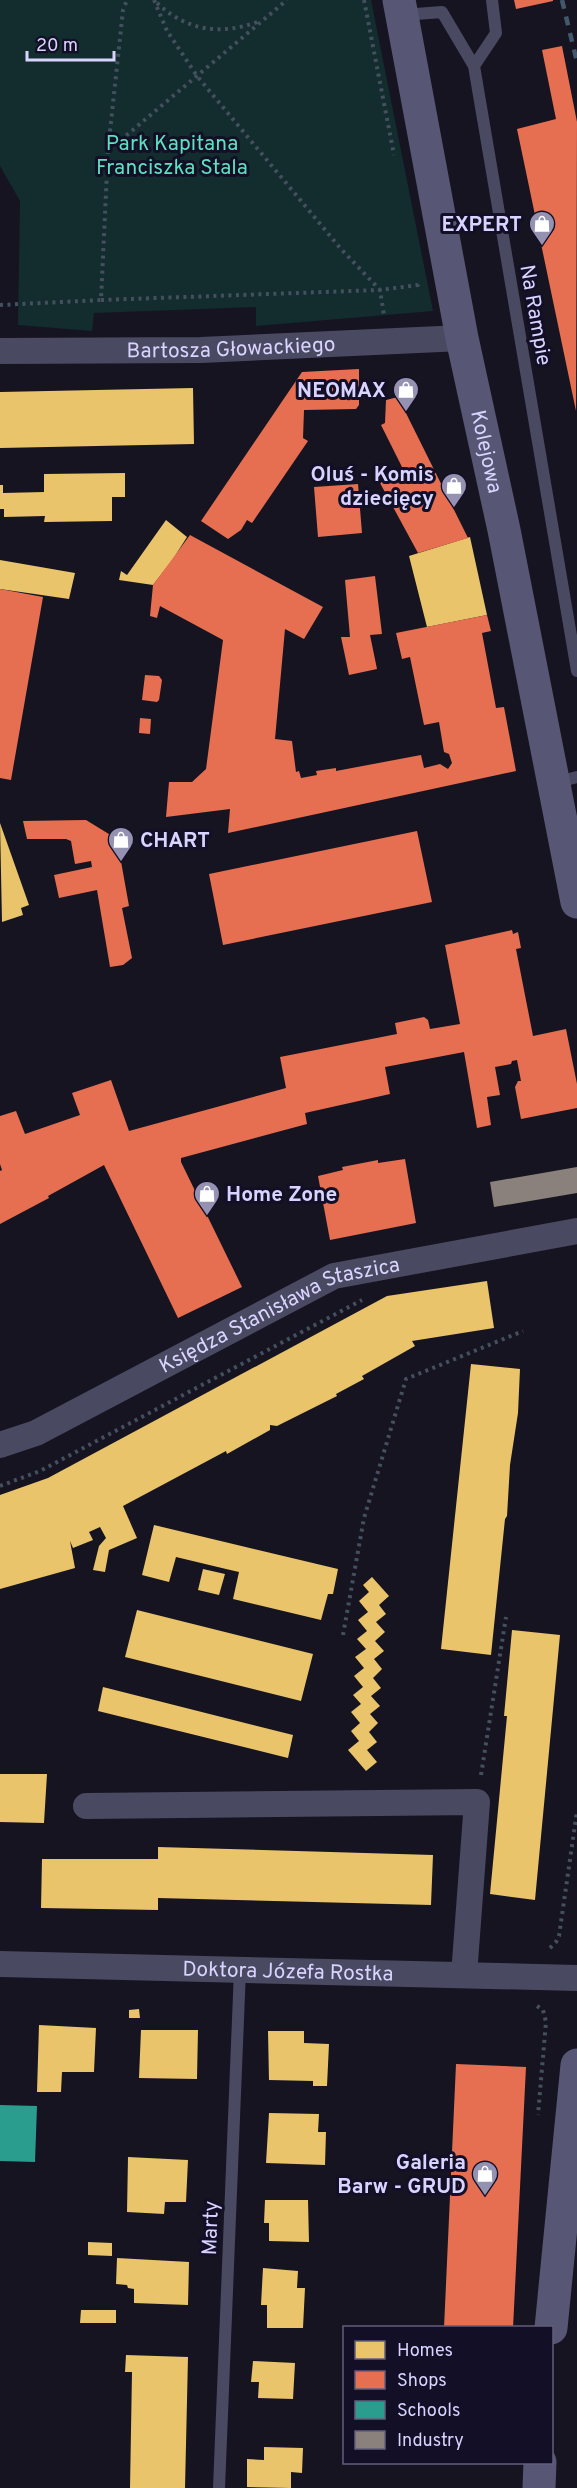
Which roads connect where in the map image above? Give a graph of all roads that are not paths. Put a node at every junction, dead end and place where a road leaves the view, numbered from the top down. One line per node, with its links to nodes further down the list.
1 (492, 0): 3 (lane)
2 (401, 8): 3 (lane, Na Rampie); 4 (main road, Kolejowa)
3 (474, 66): 6 (lane, Na Rampie)
4 (462, 338): 5 (street, Bartosza Głowackiego); 7 (main road, Kolejowa)
5 (0, 351)
6 (577, 671)
7 (565, 780): 8 (main road, Kolejowa)
8 (577, 902)
9 (577, 1231): 10 (street, Księdza Stanisława Staszica)
10 (0, 1445)
11 (86, 1806): 14 (street)
12 (0, 1964): 13 (street, Doktora Józefa Rostka)
13 (240, 1970): 14 (street, Doktora Józefa Rostka); 19 (lane, Marty)
14 (464, 1975): 15 (street, Doktora Józefa Rostka)
15 (577, 1978)
16 (577, 2066): 17 (main road)
17 (551, 2326)
18 (540, 2464): 20 (main road)
19 (219, 2488)
20 (539, 2488)

